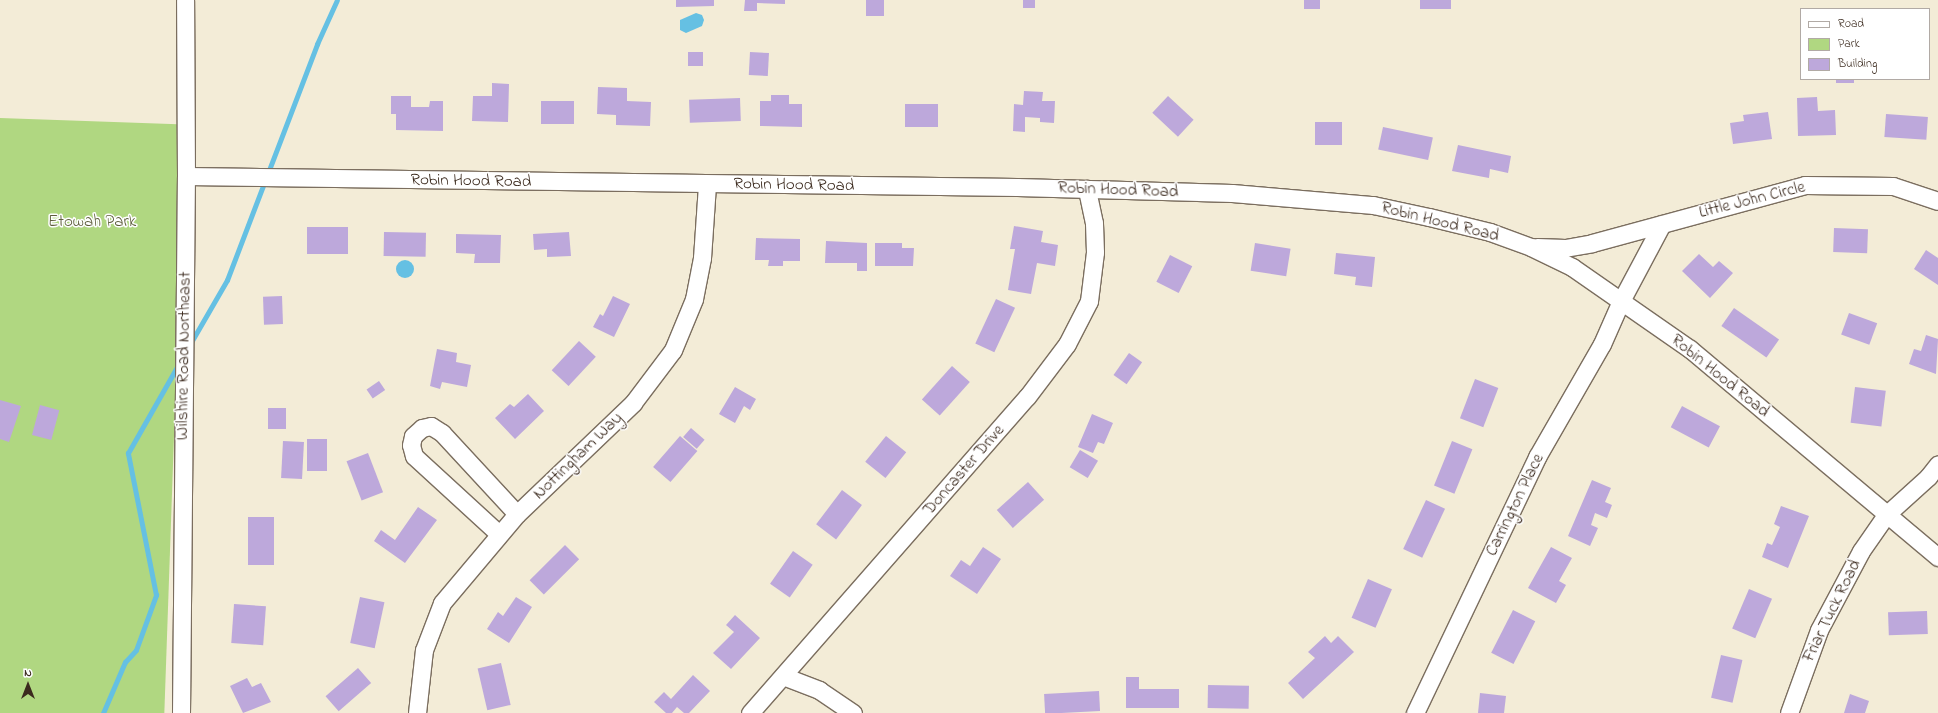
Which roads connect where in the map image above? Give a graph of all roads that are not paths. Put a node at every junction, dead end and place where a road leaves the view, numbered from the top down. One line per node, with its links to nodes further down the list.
1 (185, 0): 2 (street, Wilshire Road Northeast)
2 (186, 176): 3 (street, Robin Hood Road); 15 (street, Wilshire Road Northeast)
3 (707, 184): 4 (street, Robin Hood Road); 10 (street, Nottingham Way)
4 (1087, 189): 7 (street, Robin Hood Road); 14 (street, Doncaster Drive)
5 (1938, 201): 6 (street, Little John Circle)
6 (1662, 224): 7 (street, Little John Circle); 8 (street)
7 (1531, 247): 8 (street, Robin Hood Road)
8 (1621, 301): 11 (street, Robin Hood Road); 19 (street, Carrington Place)
9 (1938, 464): 11 (street)
10 (517, 514): 12 (street, Nottingham Way); 12 (street)
11 (1886, 515): 13 (street, Robin Hood Road); 20 (street, Friar Tuck Road)
12 (499, 534): 16 (street, Nottingham Way)
13 (1938, 558)
14 (784, 676): 17 (street, Doncaster Drive); 18 (street)
15 (181, 713)
16 (417, 713)
17 (750, 713)
18 (853, 713)
19 (1415, 713)
20 (1789, 713)

